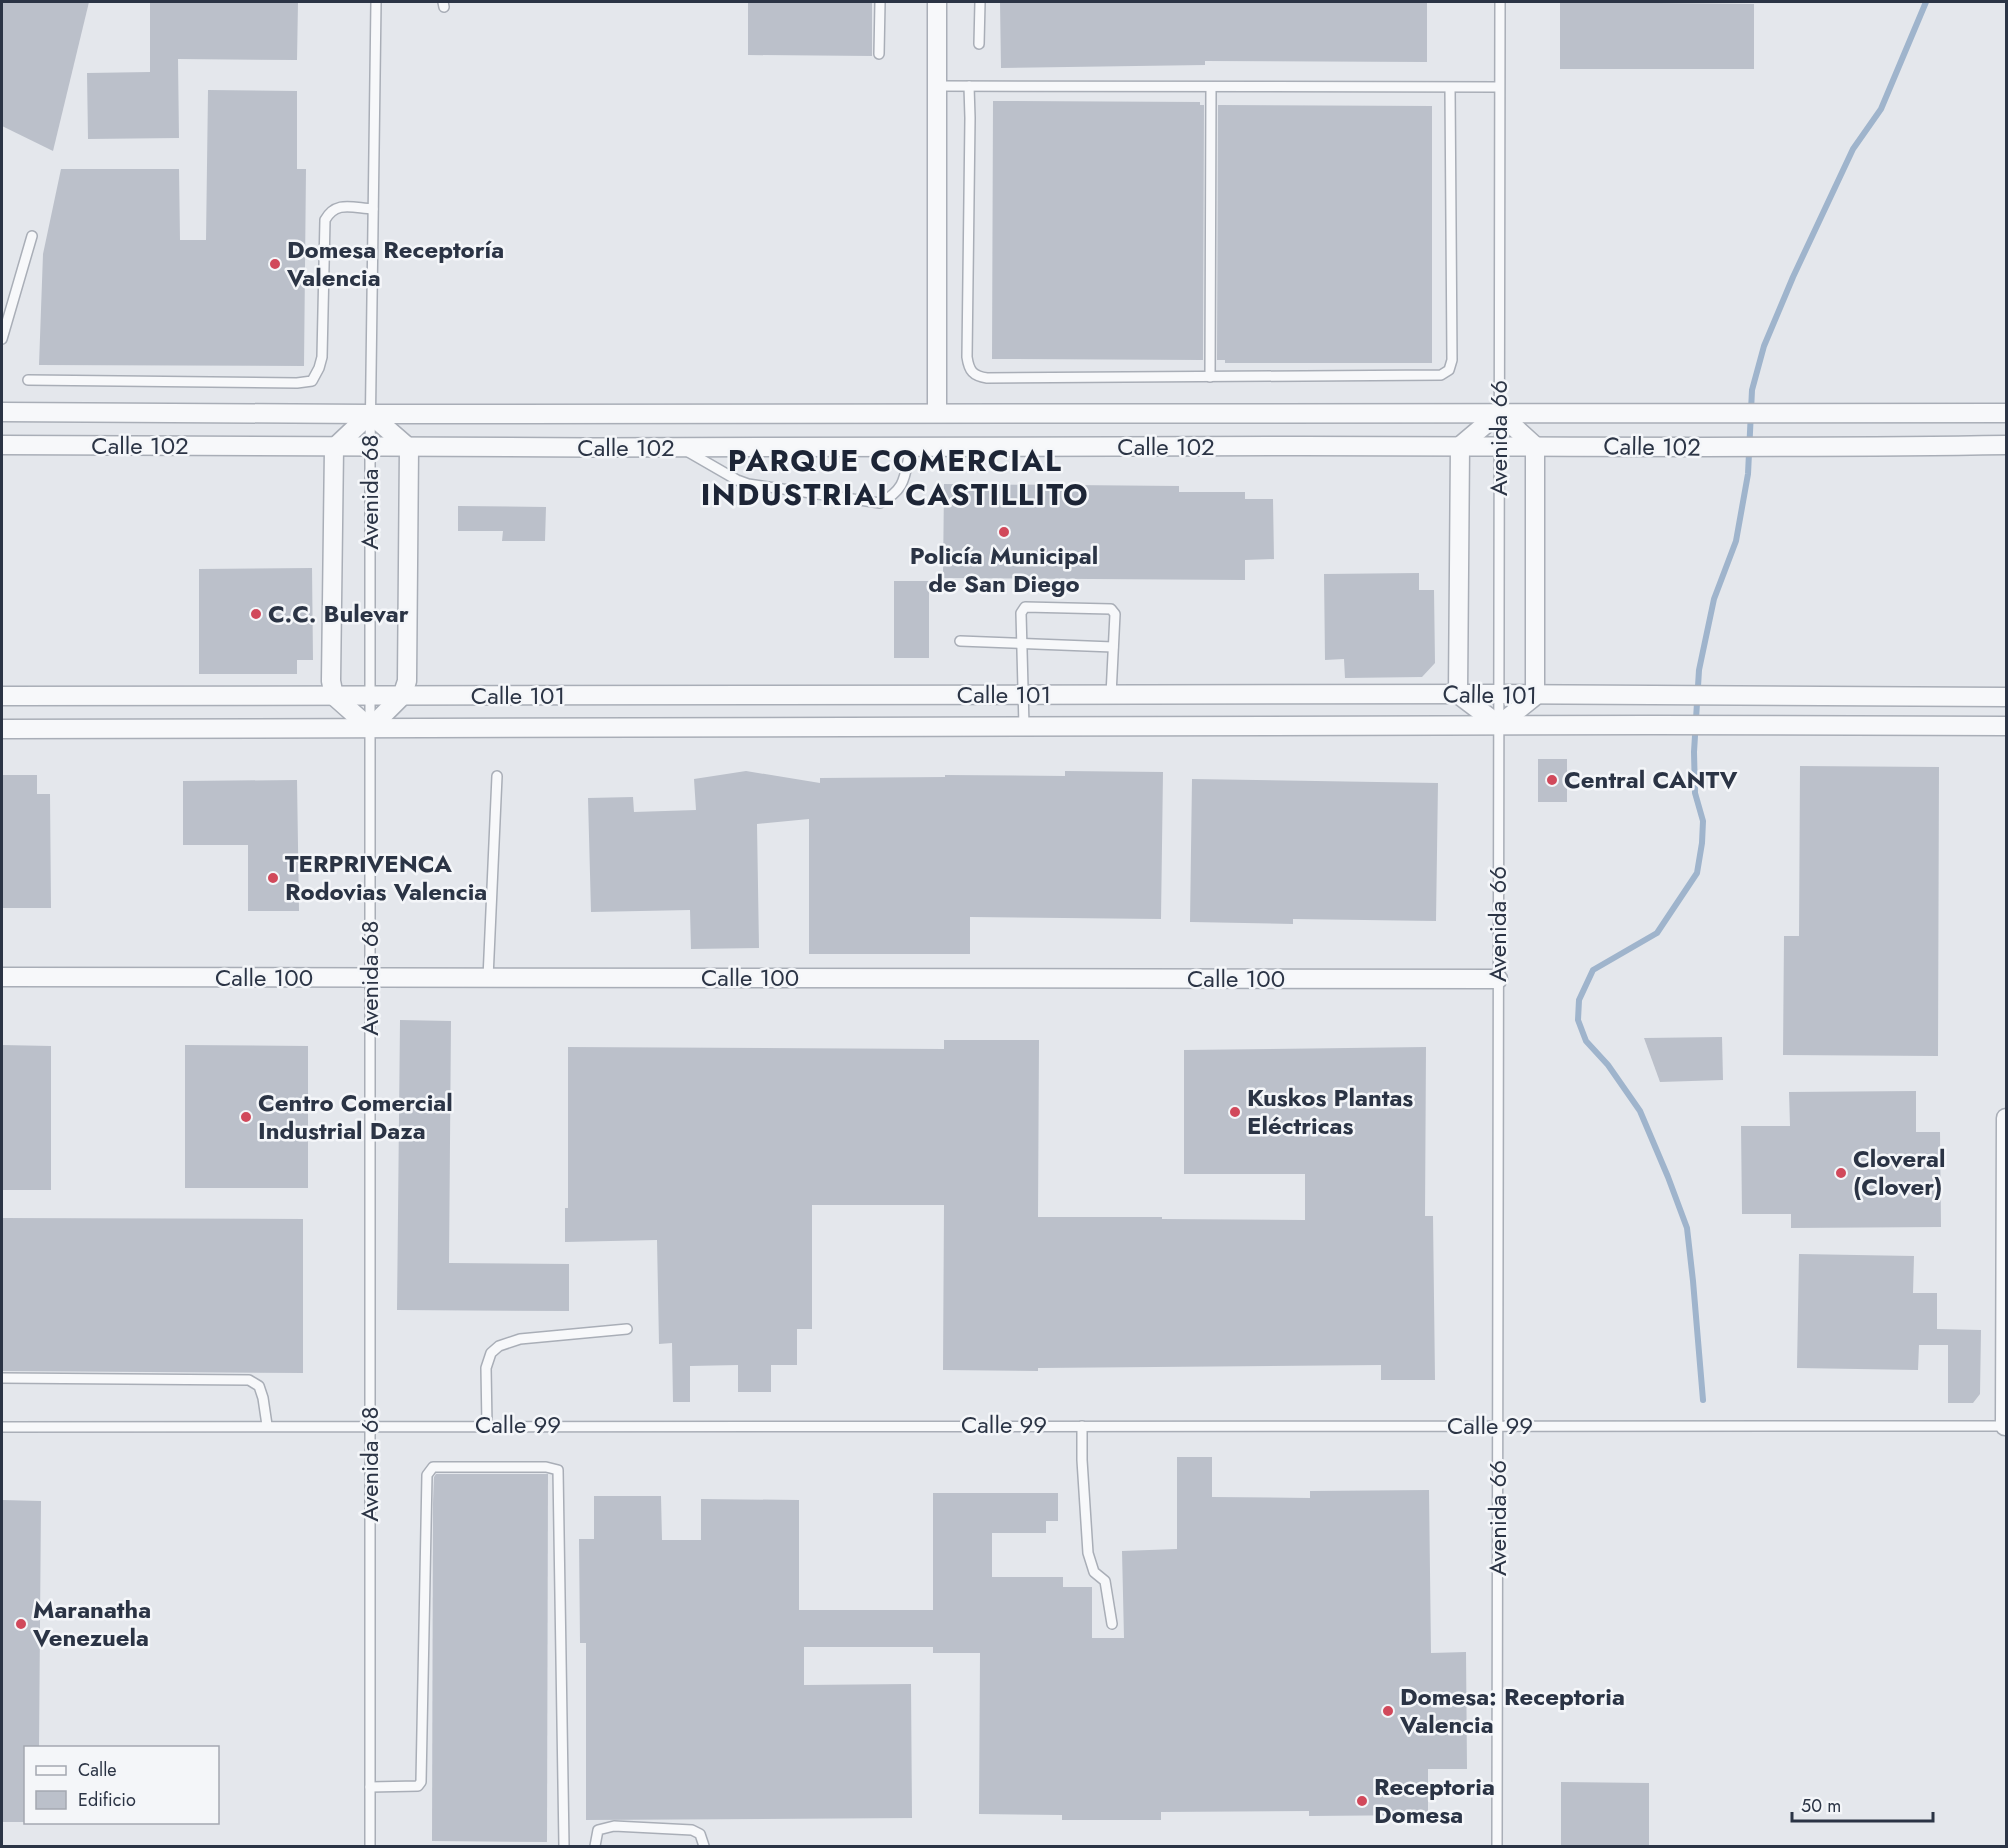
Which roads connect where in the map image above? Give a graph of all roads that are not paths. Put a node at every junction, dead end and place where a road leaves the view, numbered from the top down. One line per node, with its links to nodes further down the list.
1 (376, 2): 13 (lane, Avenida 68)
2 (880, 2): 7 (lane)
3 (937, 2): 8 (street)
4 (980, 2): 6 (lane)
5 (1500, 2): 11 (lane, Avenida 66)
6 (979, 44)
7 (879, 54)
8 (937, 86): 9 (lane); 19 (street)
9 (969, 86): 10 (lane); 16 (lane)
10 (1211, 87): 12 (lane); 16 (lane)
11 (1499, 87): 12 (lane); 20 (lane, Avenida 66)
12 (1450, 88): 16 (lane)
13 (373, 209): 17 (lane); 22 (lane, Avenida 68)
14 (32, 236): 15 (lane)
15 (2, 339)
16 (1210, 377)
17 (28, 380)
18 (2, 412): 22 (street, Calle 102)
19 (937, 413): 20 (street, Calle 102); 22 (street, Calle 102)
20 (1499, 413): 21 (street, Calle 102); 25 (street); 26 (lane, Avenida 66); 27 (street)
21 (2007, 413)
22 (370, 414): 30 (street); 31 (lane, Avenida 68); 32 (street)
23 (2, 445): 30 (street, Calle 102)
24 (2007, 445): 27 (street, Calle 102)
25 (1460, 446): 26 (street, Calle 102); 29 (street, Calle 102); 36 (street)
26 (1499, 446): 27 (street, Calle 102); 37 (lane, Avenida 66)
27 (1535, 446): 43 (street)
28 (680, 447): 29 (street, Calle 102); 29 (lane); 32 (street, Calle 102)
29 (910, 447)
30 (334, 448): 31 (street, Calle 102); 41 (street)
31 (370, 448): 32 (street, Calle 102); 44 (lane, Avenida 68)
32 (409, 448): 42 (street)
33 (960, 641): 34 (lane)
34 (1022, 645): 35 (lane); 35 (lane); 38 (lane)
35 (1113, 647): 39 (lane)
36 (1458, 694): 37 (street, Calle 101); 39 (street, Calle 101); 46 (street)
37 (1500, 694): 43 (street, Calle 101); 46 (lane, Avenida 66)
38 (1023, 695): 39 (street, Calle 101); 42 (street, Calle 101); 47 (lane)
39 (1111, 695)
40 (2, 696): 41 (street, Calle 101)
41 (334, 696): 44 (street, Calle 101); 49 (street)
42 (402, 696): 44 (street, Calle 101); 49 (street)
43 (1535, 696): 45 (street, Calle 101); 46 (street)
44 (370, 697): 49 (lane, Avenida 68)
45 (2007, 697)
46 (1499, 725): 47 (street, Calle 101); 48 (street, Calle 101); 55 (lane, Avenida 66)
47 (1024, 726): 49 (street, Calle 101)
48 (2007, 726)
49 (370, 728): 50 (street, Calle 101); 53 (lane, Avenida 68)
50 (2, 729)
51 (497, 776): 54 (lane)
52 (2, 977): 53 (street, Calle 100)
53 (370, 978): 54 (street, Calle 100); 60 (lane, Avenida 68)
54 (488, 978): 55 (street, Calle 100)
55 (1498, 979): 63 (lane, Avenida 66)
56 (2007, 1118): 64 (street)
57 (627, 1329): 61 (lane)
58 (2, 1378): 59 (lane)
59 (267, 1425): 60 (lane, Calle 99); 65 (lane, Calle 99)
60 (370, 1425): 61 (lane, Calle 99); 67 (lane, Avenida 68)
61 (487, 1425): 62 (lane, Calle 99)
62 (1082, 1426): 63 (lane, Calle 99); 66 (lane)
63 (1498, 1426): 64 (lane, Calle 99); 72 (lane, Avenida 66)
64 (2006, 1426)
65 (2, 1427)
66 (1112, 1624)
67 (370, 1787): 68 (lane, Avenida 68); 69 (lane)
68 (370, 1846)
69 (564, 1846)
70 (595, 1846): 71 (lane)
71 (704, 1846)
72 (1497, 1846)

